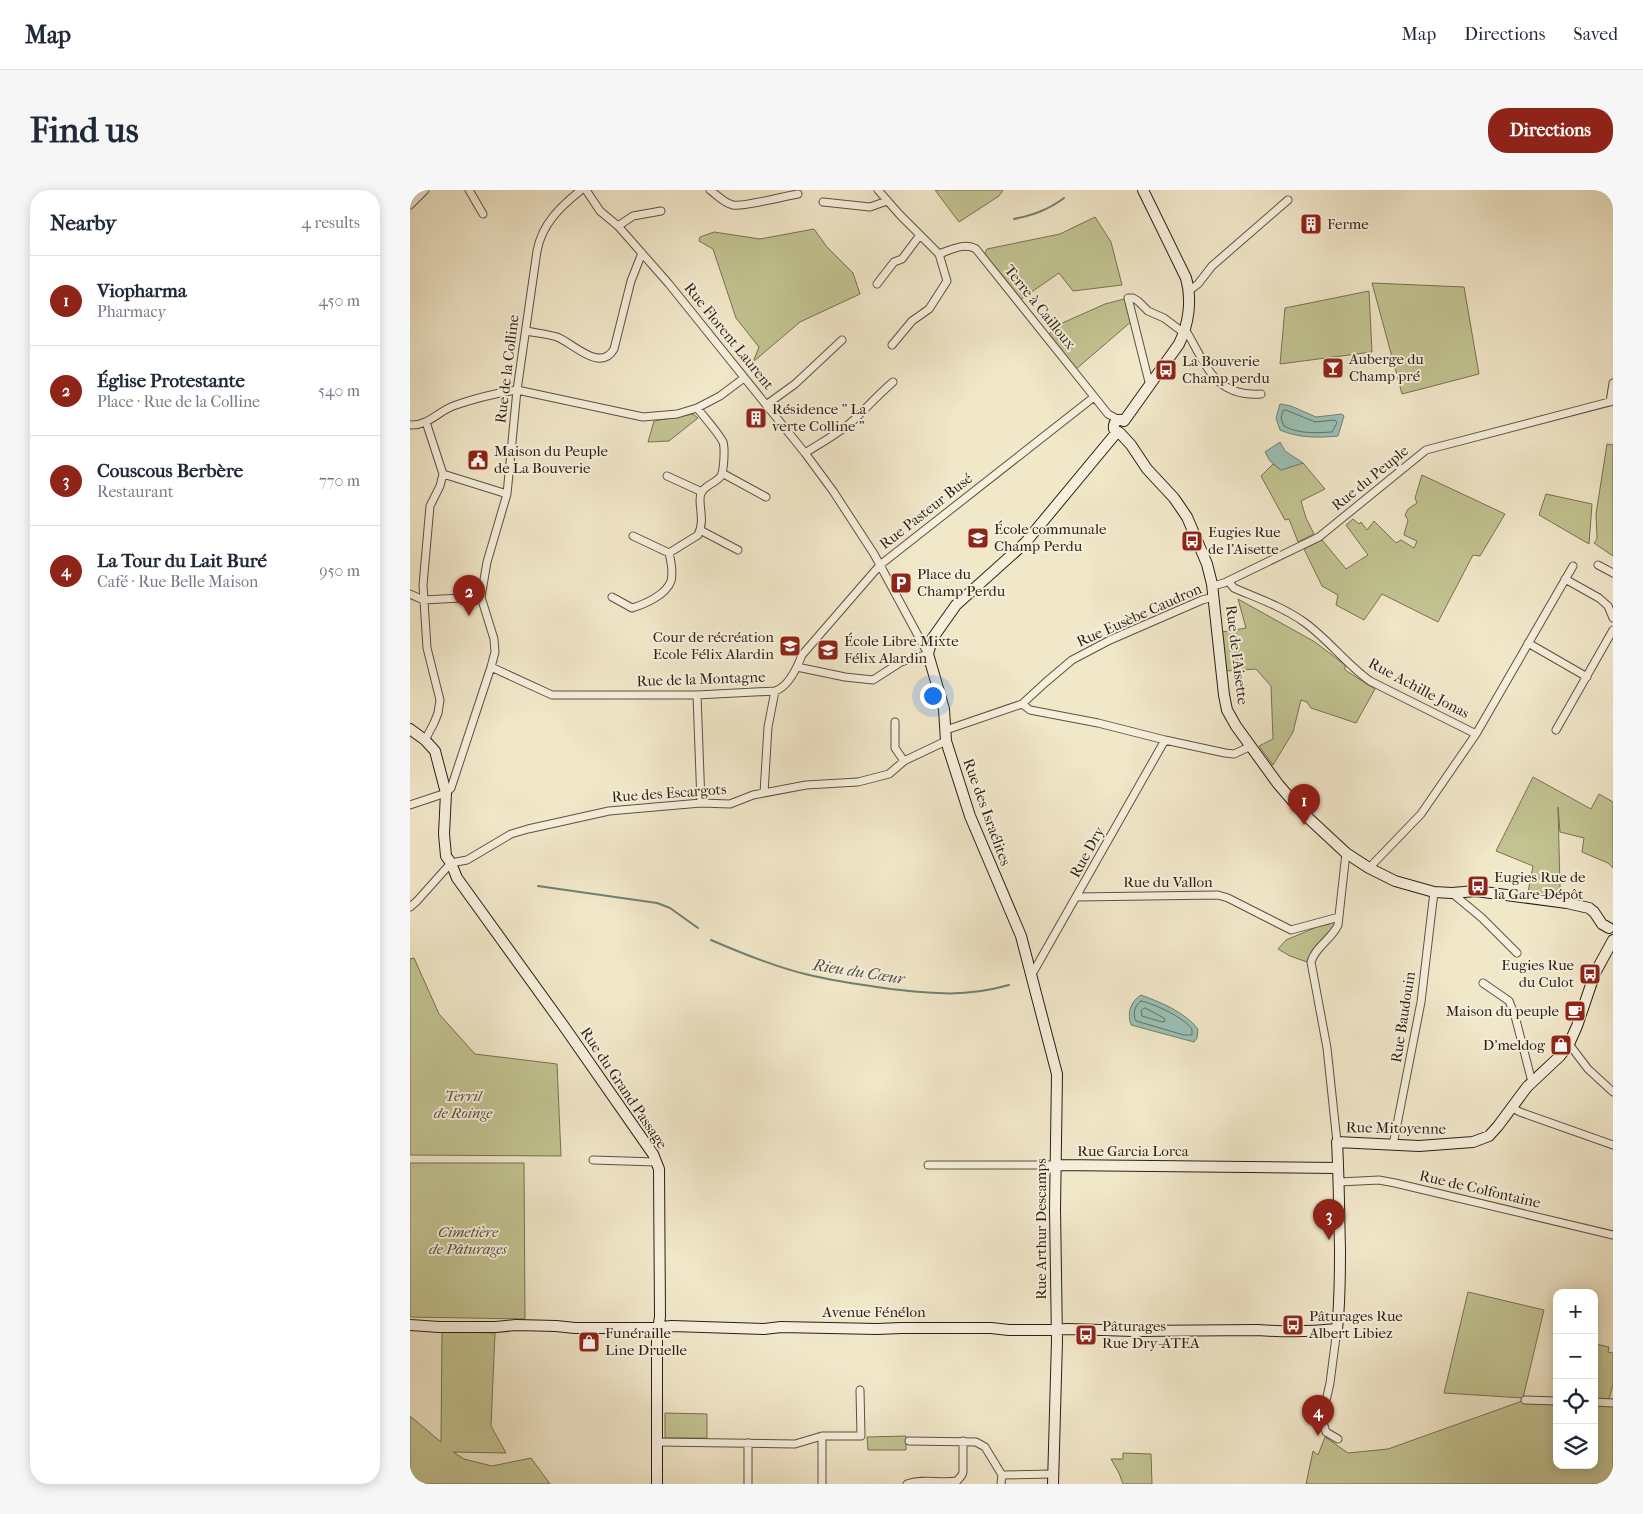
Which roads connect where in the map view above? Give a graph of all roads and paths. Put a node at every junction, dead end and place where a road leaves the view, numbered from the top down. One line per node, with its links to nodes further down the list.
1 (425, 190): 10 (street)
2 (469, 190): 16 (street)
3 (581, 190): 23 (street, Rue de la Colline)
4 (586, 190): 17 (street, Rue Florent Laurent)
5 (878, 190): 11 (street)
6 (1143, 190): 22 (street)
7 (410, 191): 10 (street)
8 (714, 191): 9 (street)
9 (798, 194)
10 (418, 196): 14 (street)
11 (887, 200): 13 (street); 18 (street)
12 (1288, 200): 22 (street)
13 (823, 202)
14 (410, 206)
15 (661, 211): 17 (street)
16 (483, 214)
17 (618, 226): 19 (street, Rue Florent Laurent)
18 (920, 235): 20 (street); 21 (street)
19 (642, 253): 23 (street); 27 (street, Rue Florent Laurent)
20 (939, 254): 26 (street); 33 (street, Terre à Cailloux)
21 (877, 284)
22 (1190, 290): 24 (street)
23 (526, 331): 31 (street, Rue de la Colline)
24 (1185, 331): 30 (street); 30 (street); 32 (street)
25 (842, 340): 35 (street)
26 (892, 346)
27 (744, 378): 35 (street, Rue Florent Laurent); 36 (street)
28 (894, 382): 40 (street)
29 (1613, 383): 34 (street)
30 (1150, 387): 39 (street)
31 (517, 390): 36 (street); 37 (street); 45 (street, Rue de la Colline)
32 (1261, 394)
33 (1094, 398): 39 (street, Terre à Cailloux); 51 (street, Rue Pasteur Busé)
34 (1612, 402): 56 (street, Rue du Peuple)
35 (766, 405): 40 (street, Rue Florent Laurent)
36 (697, 408): 41 (street)
37 (426, 422): 38 (street); 42 (street)
38 (410, 425)
39 (1120, 427): 57 (street, Rue de l'Aisette); 66 (street)
40 (805, 453): 51 (street, Rue Florent Laurent)
41 (722, 473): 44 (street); 46 (street)
42 (443, 474): 45 (street); 62 (street)
43 (667, 476): 44 (street)
44 (702, 492): 47 (street)
45 (507, 494): 59 (street, Rue de la Colline)
46 (766, 497)
47 (700, 530): 49 (street); 50 (street)
48 (633, 536): 50 (street)
49 (738, 550)
50 (669, 553): 60 (street)
51 (880, 565): 66 (street); 68 (street, Rue Pasteur Busé)
52 (1598, 565): 54 (street)
53 (1573, 566): 55 (street)
54 (1613, 573)
55 (1565, 579): 63 (street); 65 (street)
56 (1228, 581): 57 (street, Rue du Peuple); 77 (street, Rue Achille Jonas)
57 (1213, 586): 61 (street, Rue de l'Aisette)
58 (410, 594): 62 (street)
59 (481, 597): 62 (street); 67 (street, Rue de la Colline)
60 (612, 597)
61 (1214, 597): 72 (street, Rue Eusèbe Caudron); 81 (street, Rue de l'Aisette)
62 (423, 600): 78 (street)
63 (1613, 618)
64 (1613, 630): 69 (street)
65 (1528, 643): 69 (street); 77 (street)
66 (928, 654): 68 (street); 75 (street, Rue des Israélites)
67 (492, 667): 71 (street, Rue de la Montagne); 84 (street, Rue de la Colline)
68 (797, 667): 70 (street, Rue de la Montagne)
69 (1587, 677): 76 (street)
70 (775, 691): 71 (street, Rue de la Montagne); 83 (street)
71 (697, 695): 85 (street)
72 (1022, 704): 75 (street, Rue Eusèbe Caudron); 79 (street)
73 (894, 722): 82 (street)
74 (410, 729): 78 (street)
75 (946, 730): 80 (street, Rue des Israélites)
76 (1556, 730)
77 (1476, 734): 89 (street)
78 (425, 740): 84 (street)
79 (1165, 740): 81 (street); 92 (street, Rue Dry)
80 (946, 741): 82 (street, Rue des Escargots); 97 (street, Rue des Israélites)
81 (1251, 746): 87 (street, Rue de l'Aisette)
82 (904, 761): 83 (street, Rue des Escargots)
83 (764, 792): 85 (street, Rue des Escargots)
84 (446, 794): 86 (street); 88 (street)
85 (701, 803): 88 (street, Rue des Escargots)
86 (410, 805)
87 (1346, 854): 89 (street, Rue de l'Aisette); 94 (street)
88 (451, 863): 93 (street); 107 (street, Rue du Grand Passage)
89 (1368, 868): 90 (street, Rue de l'Aisette)
90 (1434, 892): 91 (street, Rue de l'Aisette); 104 (street, Rue Baudouin)
91 (1452, 893): 95 (street, Rue de l'Aisette); 96 (street)
92 (1077, 897): 94 (street, Rue du Vallon); 97 (street, Rue Dry)
93 (410, 907)
94 (1339, 917): 103 (street)
95 (1612, 932): 99 (street, Rue Mitoyenne)
96 (1516, 953)
97 (1032, 976): 109 (street, Rue Arthur Descamps)
98 (1483, 983): 100 (street)
99 (1569, 1044): 100 (street, Rue Mitoyenne); 101 (street)
100 (1532, 1082): 102 (street, Rue Mitoyenne)
101 (1613, 1092)
102 (1511, 1107): 104 (street, Rue Mitoyenne); 105 (street)
103 (1337, 1142): 104 (street, Rue Mitoyenne); 110 (street)
104 (1393, 1145)
105 (1613, 1145)
106 (593, 1160): 107 (street)
107 (656, 1162): 114 (street, Rue du Grand Passage)
108 (928, 1165): 109 (street, Rue Garcia Lorca)
109 (1056, 1165): 110 (street, Rue Garcia Lorca); 115 (street, Rue Arthur Descamps)
110 (1338, 1168): 111 (street)
111 (1339, 1182): 112 (street, Rue de Colfontaine); 116 (street)
112 (1613, 1235)
113 (410, 1325): 114 (street, Avenue Fénélon)
114 (658, 1327): 115 (street, Avenue Fénélon); 126 (street, Rue du Grand Passage)
115 (1057, 1329): 116 (street, Avenue Fénélon); 129 (street, Rue Arthur Descamps)
116 (1337, 1329): 123 (street)
117 (860, 1390): 122 (street)
118 (1525, 1400): 119 (street)
119 (1553, 1401)
120 (1598, 1402): 121 (street)
121 (1613, 1403)
122 (822, 1436): 127 (street); 132 (street)
123 (1338, 1439)
124 (909, 1441): 125 (street)
125 (963, 1441): 128 (street); 133 (street)
126 (657, 1442): 127 (street); 130 (street, Rue du Grand Passage)
127 (748, 1443): 131 (street)
128 (1002, 1475): 129 (street); 134 (street)
129 (1053, 1479)
130 (657, 1484)
131 (748, 1484)
132 (822, 1484)
133 (907, 1484)
134 (1002, 1484)

